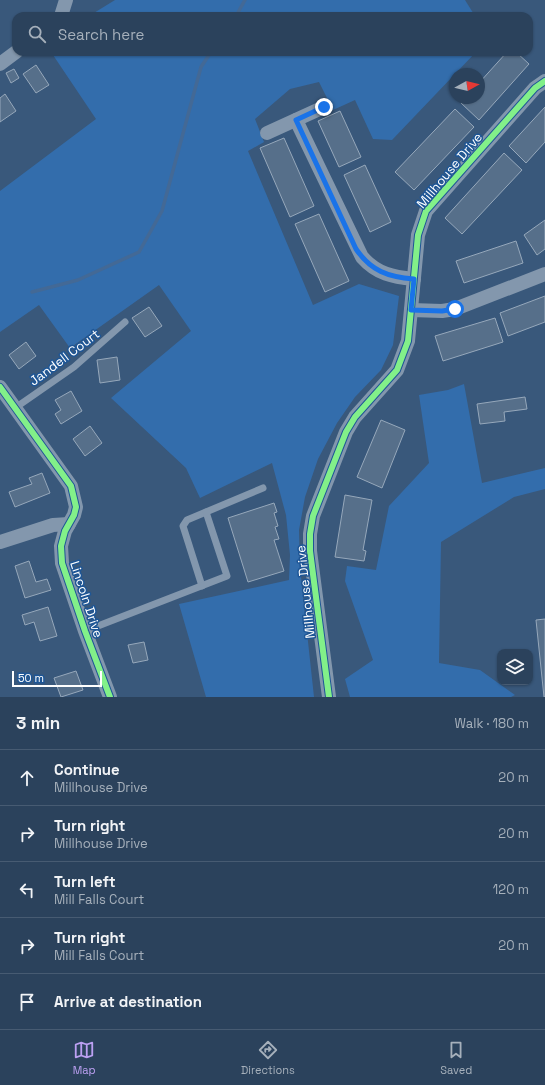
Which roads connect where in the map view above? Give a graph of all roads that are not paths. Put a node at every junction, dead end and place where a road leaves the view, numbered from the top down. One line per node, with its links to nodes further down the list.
1 (66, 0): 2 (street)
2 (62, 12)
3 (12, 55): 4 (street)
4 (0, 64)
5 (545, 81): 10 (street, Millhouse Drive)
6 (324, 107): 7 (street)
7 (296, 120): 8 (street); 10 (street)
8 (267, 133)
9 (545, 274): 11 (street)
10 (414, 279): 11 (street, Millhouse Drive)
11 (411, 310): 22 (street, Millhouse Drive)
12 (125, 322): 14 (lane, Jandell Court)
13 (0, 387): 14 (street, Lincoln Drive)
14 (15, 408): 17 (street, Lincoln Drive)
15 (263, 488): 16 (lane)
16 (206, 512): 19 (lane); 19 (lane)
17 (69, 524): 18 (street); 20 (street, Lincoln Drive)
18 (0, 542)
19 (202, 586): 20 (lane)
20 (85, 631): 21 (street, Lincoln Drive)
21 (110, 697)
22 (329, 697)

